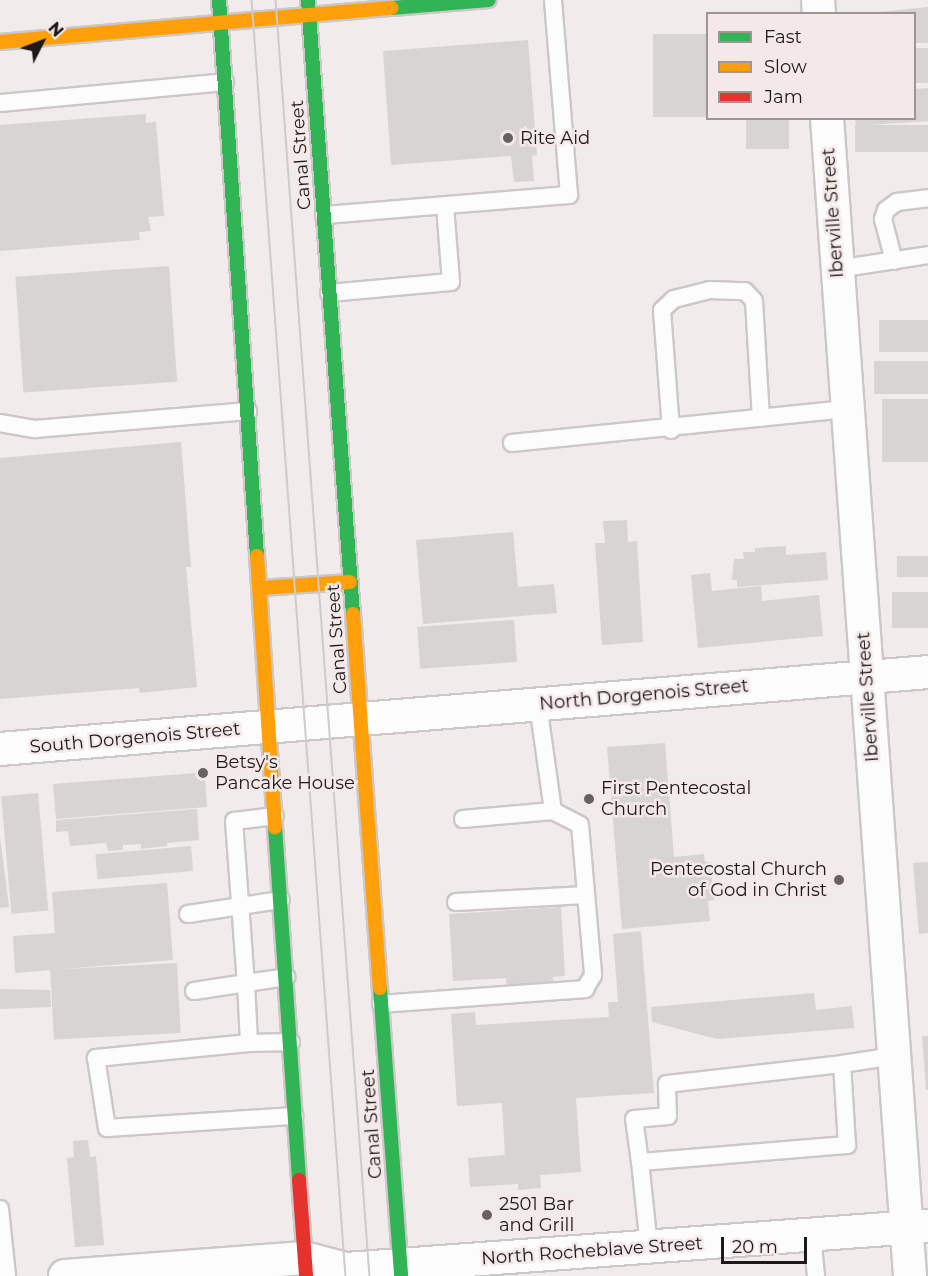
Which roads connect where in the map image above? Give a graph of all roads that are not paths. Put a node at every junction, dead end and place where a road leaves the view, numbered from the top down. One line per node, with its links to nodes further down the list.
1 (219, 0): 6 (main road)
2 (308, 0): 5 (main road, Canal Street)
3 (489, 0): 5 (main road)
4 (553, 0): 12 (lane)
5 (309, 15): 6 (main road); 13 (main road, Canal Street)
6 (221, 23): 7 (main road); 8 (main road)
7 (0, 42)
8 (225, 82): 9 (lane); 19 (main road)
9 (0, 103)
10 (827, 120): 16 (street, Iberville Street)
11 (928, 198): 15 (lane)
12 (444, 205): 13 (lane); 17 (lane)
13 (324, 215): 17 (main road, Canal Street)
14 (928, 255): 15 (lane)
15 (894, 261): 16 (lane)
16 (837, 269): 18 (street, Iberville Street)
17 (329, 293): 24 (main road, Canal Street)
18 (848, 409): 20 (lane); 27 (street, Iberville Street)
19 (248, 411): 21 (lane); 25 (main road)
20 (761, 418): 22 (lane); 22 (lane)
21 (0, 423)
22 (671, 430): 23 (lane)
23 (512, 443)
24 (350, 582): 25 (main road); 29 (main road, Canal Street)
25 (260, 588): 30 (main road)
26 (928, 672): 27 (street, North Dorgenois Street)
27 (867, 677): 28 (street, North Dorgenois Street); 50 (street, Iberville Street)
28 (538, 704): 29 (street, North Dorgenois Street); 32 (lane)
29 (361, 719): 30 (street, North Dorgenois Street); 47 (main road, Canal Street)
30 (269, 726): 31 (street, South Dorgenois Street); 33 (main road)
31 (0, 749)
32 (553, 811): 34 (lane); 35 (lane)
33 (275, 816): 36 (main road); 38 (lane)
34 (463, 819)
35 (586, 895): 37 (lane); 44 (lane)
36 (281, 900): 38 (lane); 40 (main road)
37 (456, 902)
38 (241, 906): 39 (lane); 42 (lane)
39 (188, 914)
40 (287, 977): 42 (lane); 48 (main road)
41 (553, 981): 44 (lane)
42 (246, 983): 45 (lane); 49 (lane)
43 (507, 984): 46 (lane)
44 (585, 989): 46 (lane)
45 (194, 991)
46 (464, 998): 47 (lane)
47 (381, 1004): 59 (main road, Canal Street)
48 (291, 1042): 49 (lane); 52 (main road)
49 (249, 1043): 52 (lane)
50 (894, 1056): 51 (lane); 55 (street, Iberville Street)
51 (842, 1064): 53 (lane); 53 (lane)
52 (295, 1116): 58 (main road)
53 (640, 1162): 57 (lane)
54 (0, 1209): 60 (lane)
55 (918, 1227): 56 (street, North Rocheblave Street); 63 (street, Iberville Street)
56 (812, 1235): 57 (street, North Rocheblave Street); 62 (lane)
57 (649, 1247): 59 (street, North Rocheblave Street)
58 (305, 1267): 59 (street, North Rocheblave Street); 61 (street, North Rocheblave Street)
59 (401, 1271)
60 (7, 1276)
61 (65, 1276)
62 (816, 1276)
63 (910, 1276)

